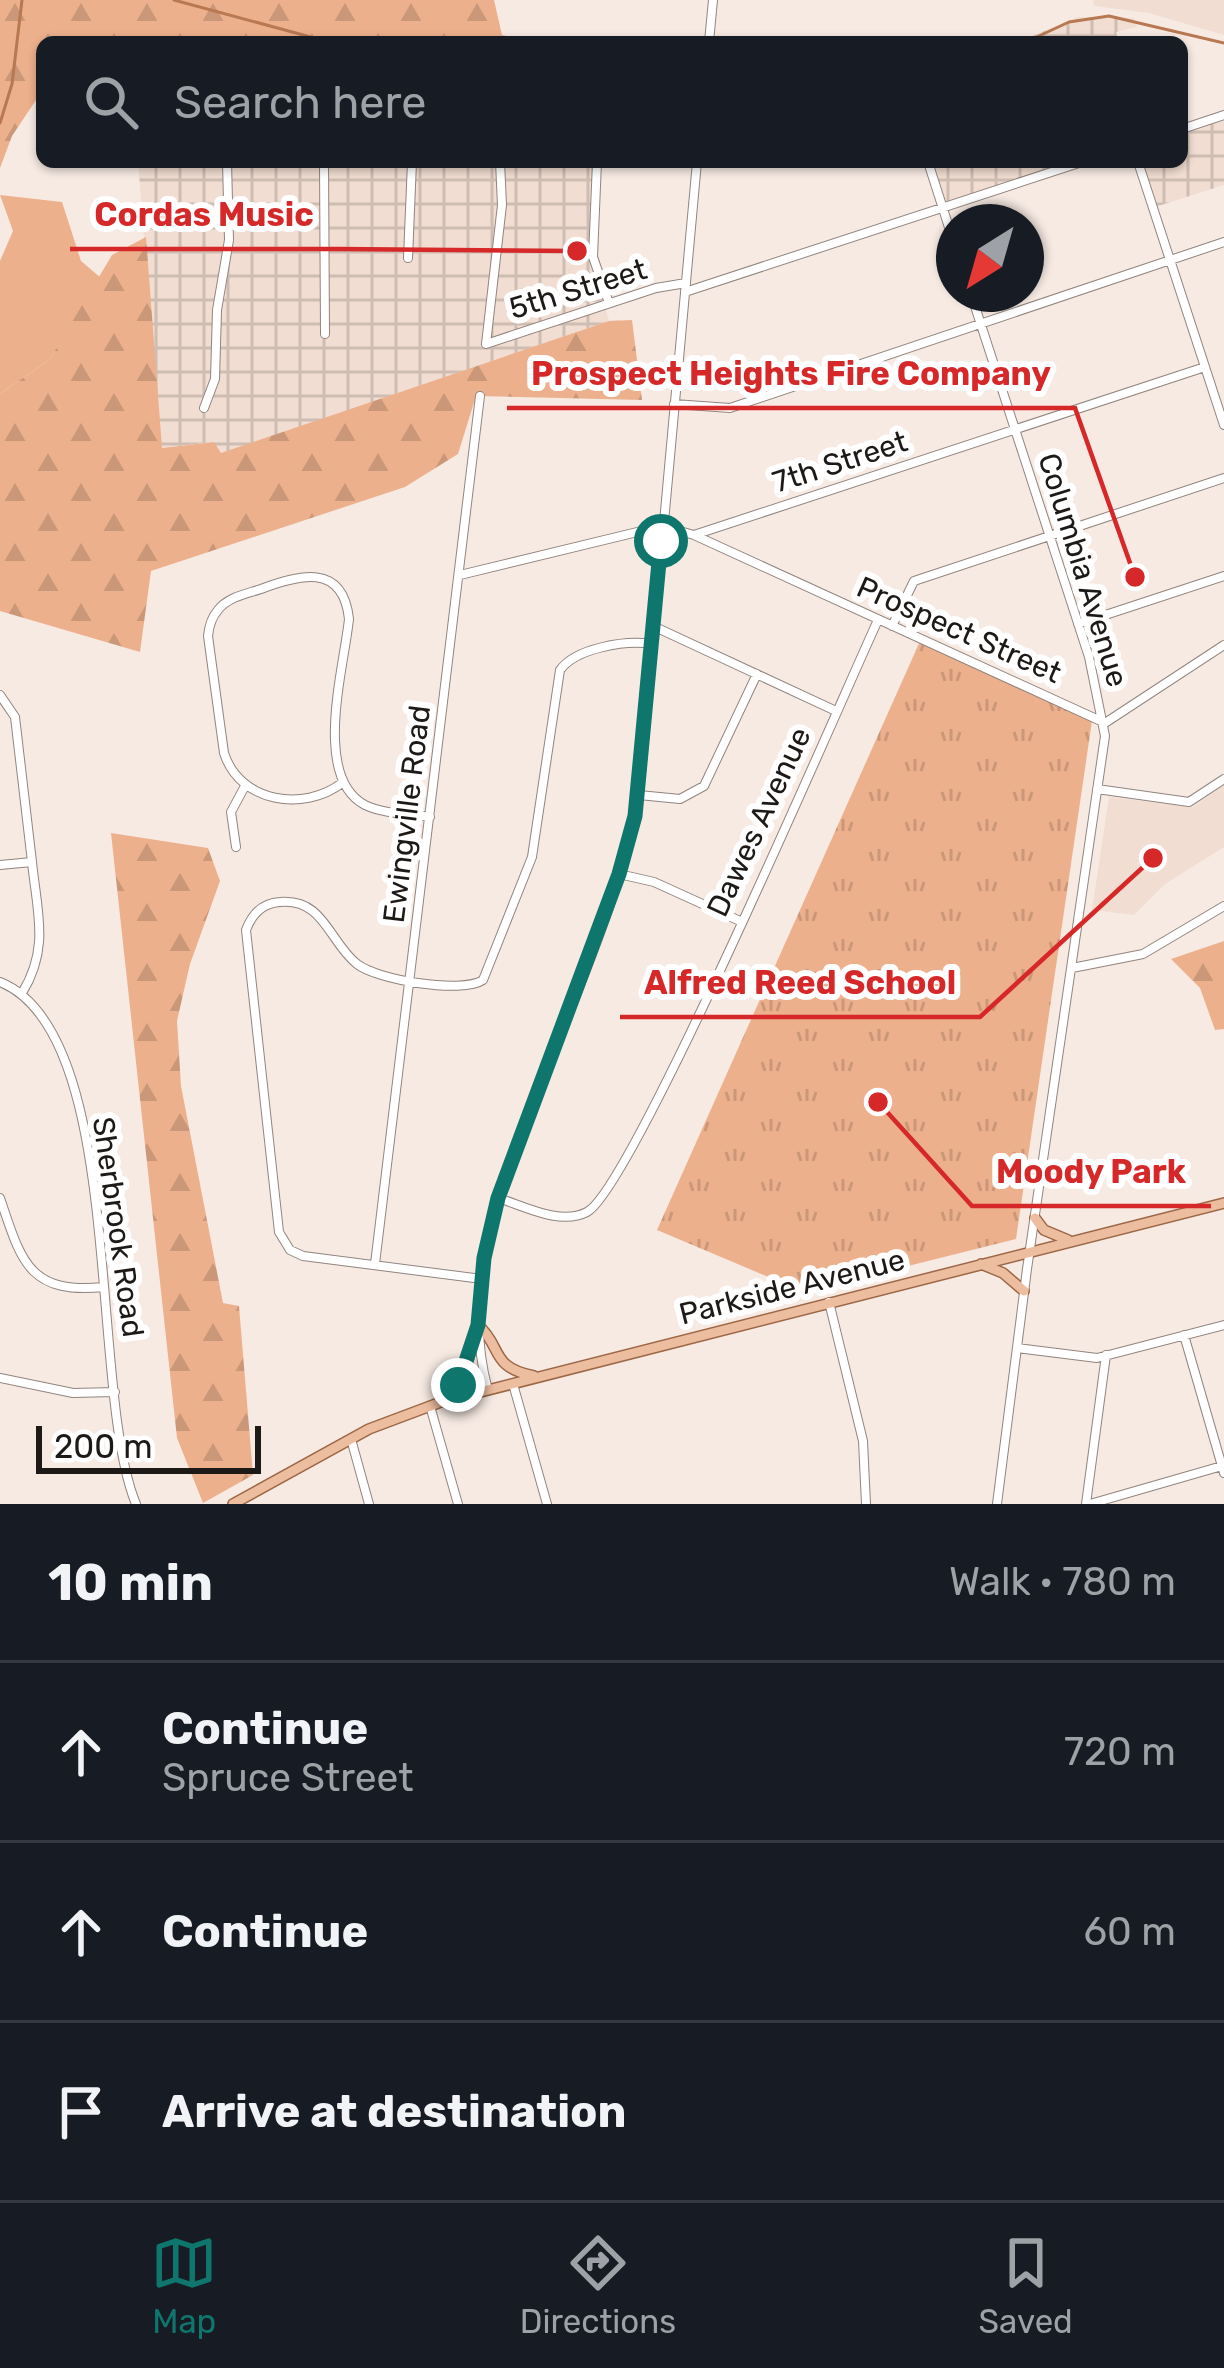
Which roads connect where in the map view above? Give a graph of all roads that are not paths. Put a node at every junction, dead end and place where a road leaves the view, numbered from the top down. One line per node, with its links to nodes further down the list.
1 (715, 0): 2 (street)
2 (711, 36)
3 (1224, 115): 4 (street)
4 (1188, 127)
5 (227, 168): 28 (street)
6 (324, 168): 24 (street)
7 (412, 168): 18 (street)
8 (500, 168): 21 (street, 5th Street)
9 (597, 168): 21 (street)
10 (697, 168): 20 (street)
11 (930, 168): 14 (street)
12 (1064, 168): 15 (street, 5th Street)
13 (1140, 168): 19 (street)
14 (942, 204)
15 (955, 204)
16 (936, 210): 20 (street, 5th Street)
17 (1224, 242): 19 (street)
18 (408, 258)
19 (1170, 260): 23 (street); 25 (street)
20 (686, 288): 21 (street, 5th Street); 27 (street)
21 (609, 303)
22 (977, 312): 23 (street, Columbia Avenue)
23 (980, 323): 27 (street); 30 (street, Columbia Avenue)
24 (325, 334)
25 (1205, 367): 29 (street); 30 (street, 7th Street)
26 (480, 397): 35 (street, Ewingville Road)
27 (674, 404): 32 (street)
28 (204, 407)
29 (1224, 425)
30 (1015, 429): 33 (street, 7th Street); 34 (street, Columbia Avenue)
31 (1224, 478): 34 (street)
32 (662, 526): 33 (street, Prospect Street); 35 (street); 39 (street)
33 (694, 535): 37 (street, Prospect Street)
34 (1050, 536): 38 (street, Columbia Avenue); 40 (street)
35 (460, 575): 52 (street, Ewingville Road)
36 (1224, 575): 38 (street)
37 (878, 620): 40 (street, Prospect Street); 45 (street, Dawes Avenue)
38 (1078, 624): 46 (street, Columbia Avenue)
39 (653, 626): 41 (street); 43 (street)
40 (892, 626): 46 (street, Prospect Street)
41 (652, 644): 51 (street); 60 (street)
42 (1224, 645): 46 (street)
43 (757, 674): 45 (street); 51 (street)
44 (0, 695): 54 (street)
45 (836, 711): 58 (street, Dawes Avenue)
46 (1105, 723): 50 (street)
47 (1224, 779): 50 (street)
48 (342, 783): 49 (street); 49 (street); 52 (street)
49 (245, 786): 53 (street)
50 (1097, 789): 59 (street)
51 (639, 795): 56 (street)
52 (430, 817): 60 (street, Ewingville Road)
53 (236, 847)
54 (32, 862): 55 (street); 62 (street)
55 (0, 865)
56 (619, 874): 58 (street); 64 (street)
57 (1224, 906): 59 (street)
58 (740, 921): 64 (street, Dawes Avenue)
59 (1072, 968): 66 (street)
60 (411, 980): 70 (street, Ewingville Road); 70 (street)
61 (0, 982): 62 (street, Sherbrook Road)
62 (22, 993): 72 (street, Sherbrook Road)
63 (0, 1198): 72 (street)
64 (498, 1198): 71 (street)
65 (1224, 1203): 67 (main road, Parkside Avenue)
66 (1035, 1218): 67 (main road); 68 (street)
67 (1073, 1241): 68 (main road, Parkside Avenue)
68 (1029, 1252): 69 (main road, Parkside Avenue); 73 (street)
69 (981, 1264): 73 (main road); 74 (main road, Parkside Avenue)
70 (375, 1265): 71 (street)
71 (482, 1279): 75 (street)
72 (104, 1287): 84 (street, Sherbrook Road)
73 (1024, 1292): 78 (street)
74 (829, 1302): 80 (main road, Parkside Avenue); 93 (street)
75 (478, 1325): 80 (main road); 83 (street); 85 (main road)
76 (1224, 1325): 77 (street)
77 (1184, 1335): 79 (street); 87 (street)
78 (1017, 1348): 79 (street); 94 (street)
79 (1106, 1355): 95 (street)
80 (539, 1377): 82 (main road, Parkside Avenue)
81 (0, 1378): 84 (street)
82 (513, 1384): 83 (main road, Parkside Avenue); 92 (street)
83 (488, 1390): 85 (main road, Parkside Avenue)
84 (115, 1392): 88 (street, Sherbrook Road)
85 (436, 1404): 86 (main road, Parkside Avenue); 91 (street)
86 (351, 1439): 89 (main road); 90 (street)
87 (1223, 1470): 95 (street)
88 (136, 1504)
89 (233, 1504)
90 (369, 1504)
91 (458, 1504)
92 (547, 1504)
93 (866, 1504)
94 (997, 1504)
95 (1088, 1504)

